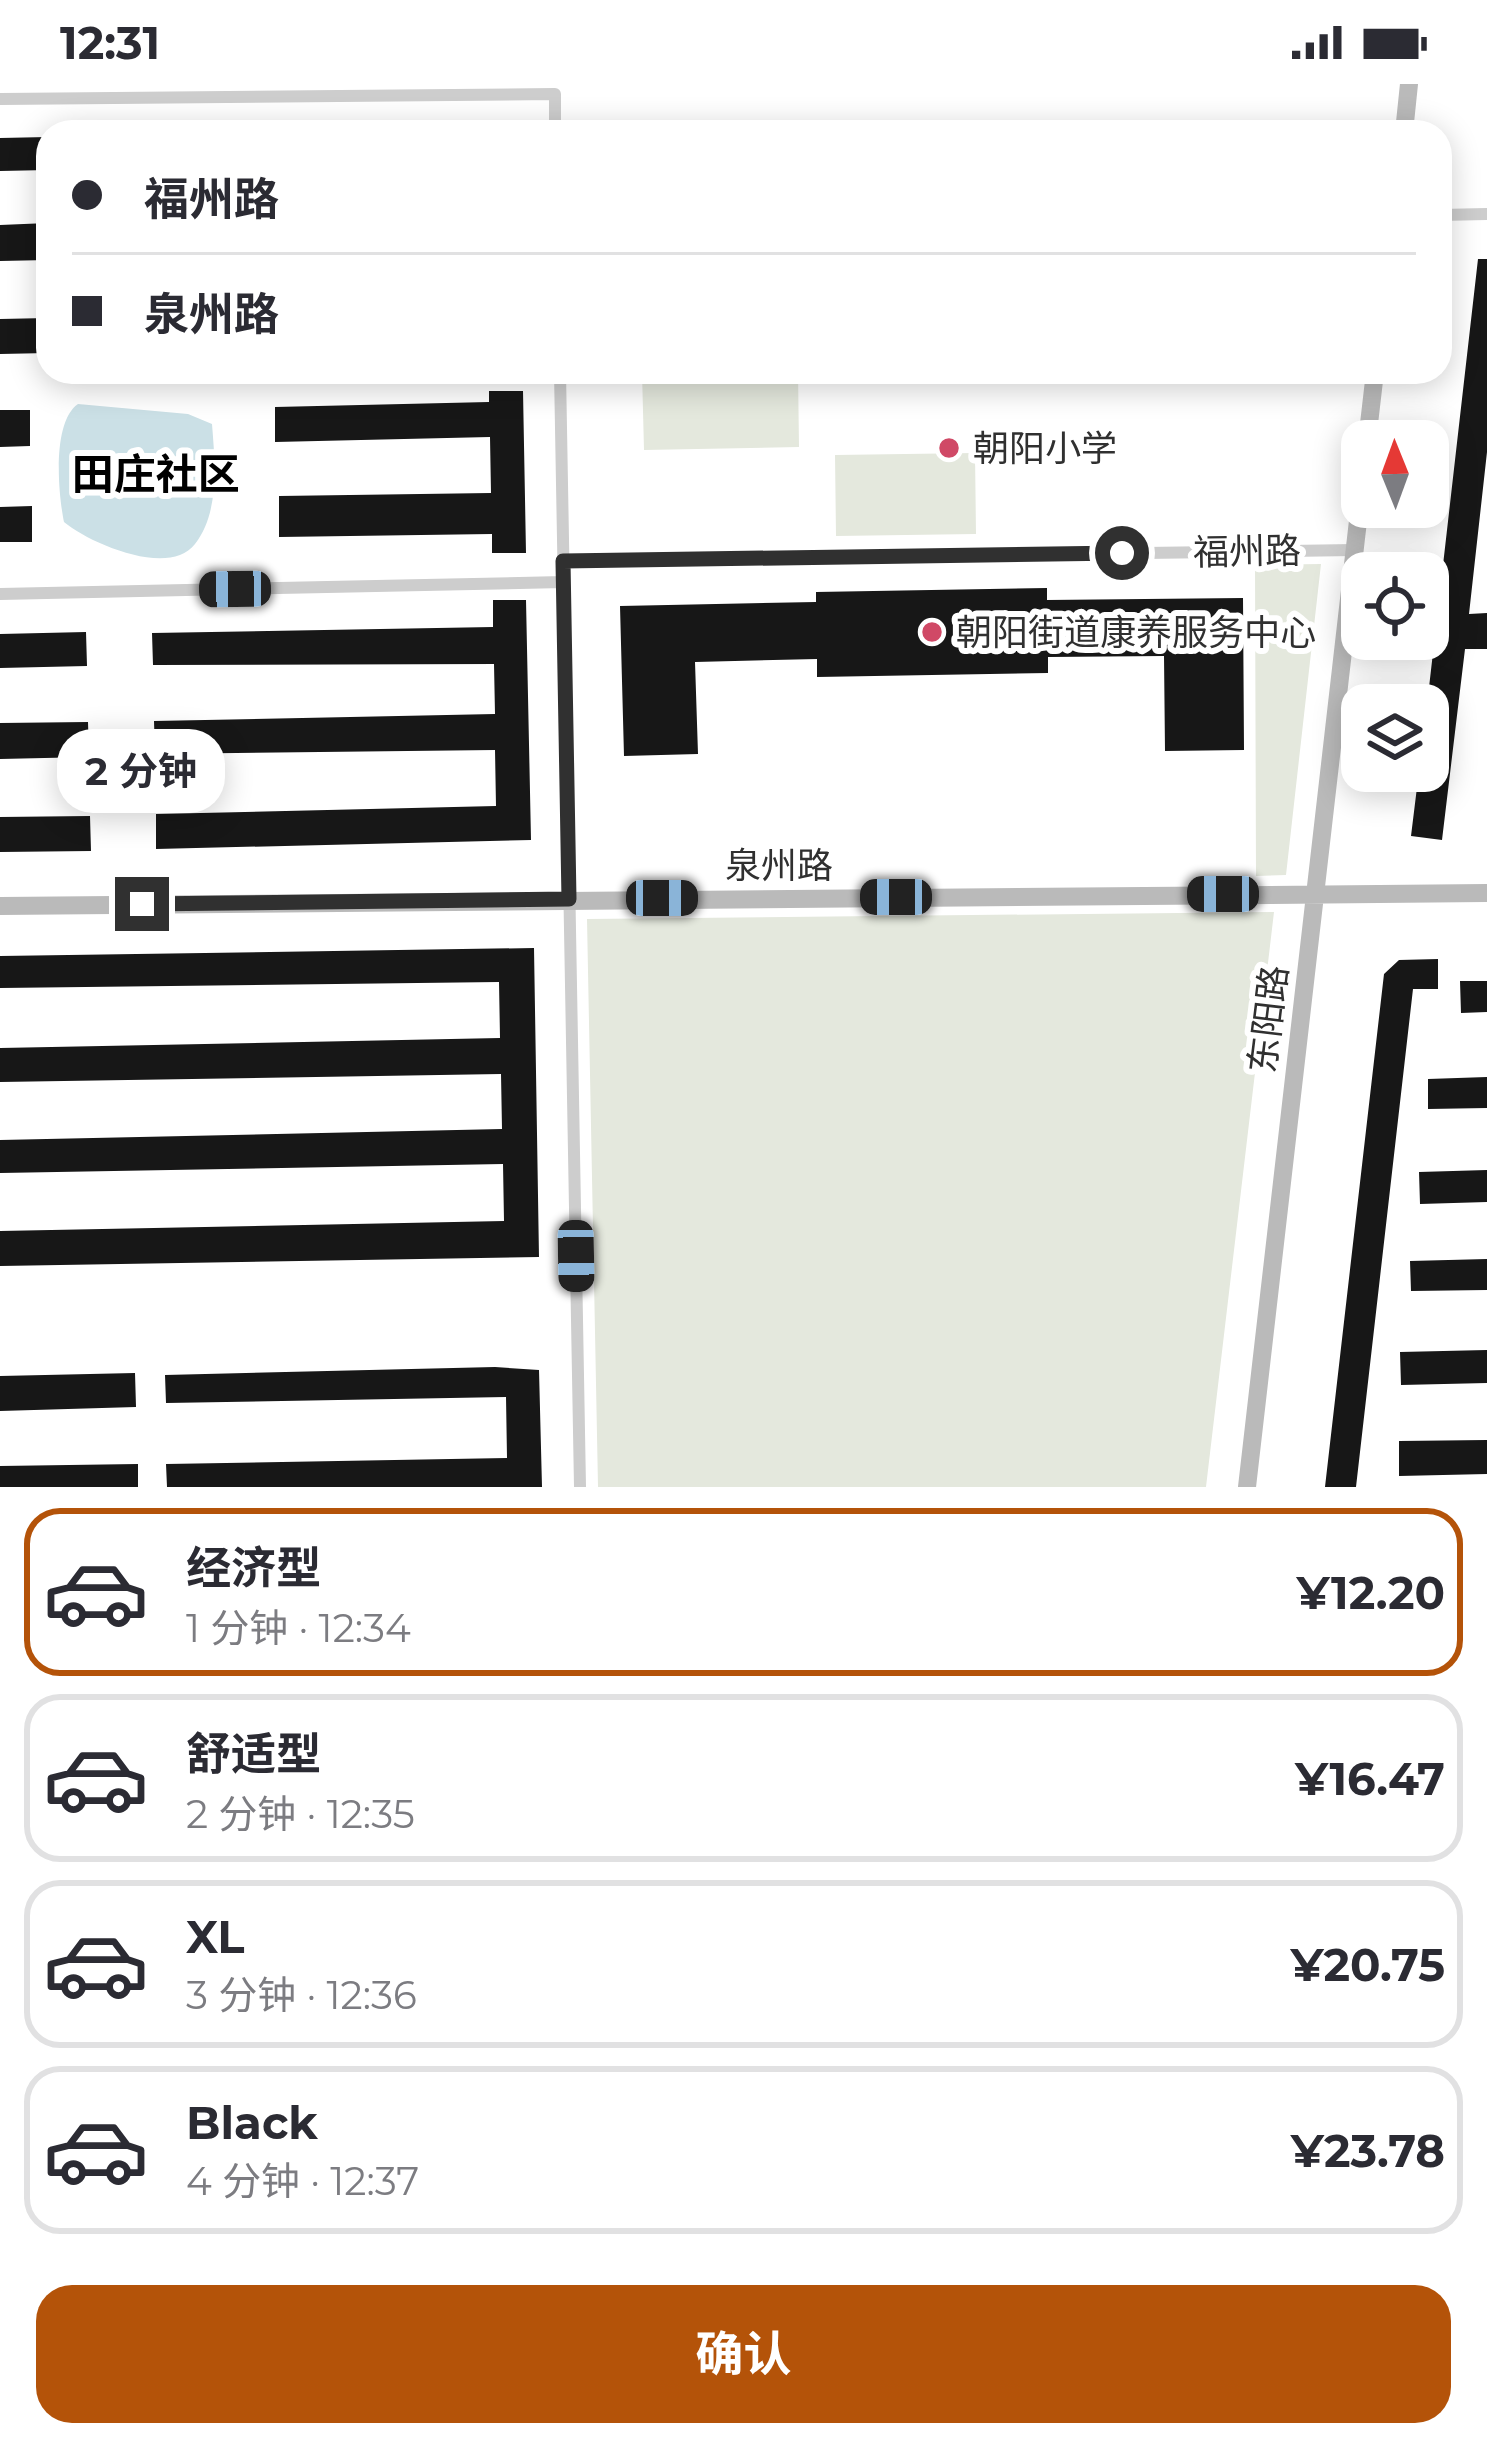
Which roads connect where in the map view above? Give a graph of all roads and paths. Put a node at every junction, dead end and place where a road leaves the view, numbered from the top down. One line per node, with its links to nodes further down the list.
1 (1409, 84): 4 (street)
2 (0, 98): 3 (street)
3 (555, 120)
4 (1405, 120)
5 (1487, 214): 6 (street)
6 (1452, 215)
7 (560, 384): 12 (street)
8 (1374, 384): 9 (street)
9 (1370, 420)
10 (1357, 528): 11 (street, 东阳路)
11 (1354, 550): 12 (street, 福州路); 16 (street, 东阳路)
12 (563, 561): 13 (street)
13 (563, 582): 14 (street); 17 (street)
14 (0, 594)
15 (1487, 893): 16 (street, 泉州路)
16 (1316, 894): 17 (street, 泉州路); 20 (street, 东阳路)
17 (569, 899): 18 (street, 泉州路); 19 (street)
18 (0, 906)
19 (580, 1487)
20 (1247, 1487)

